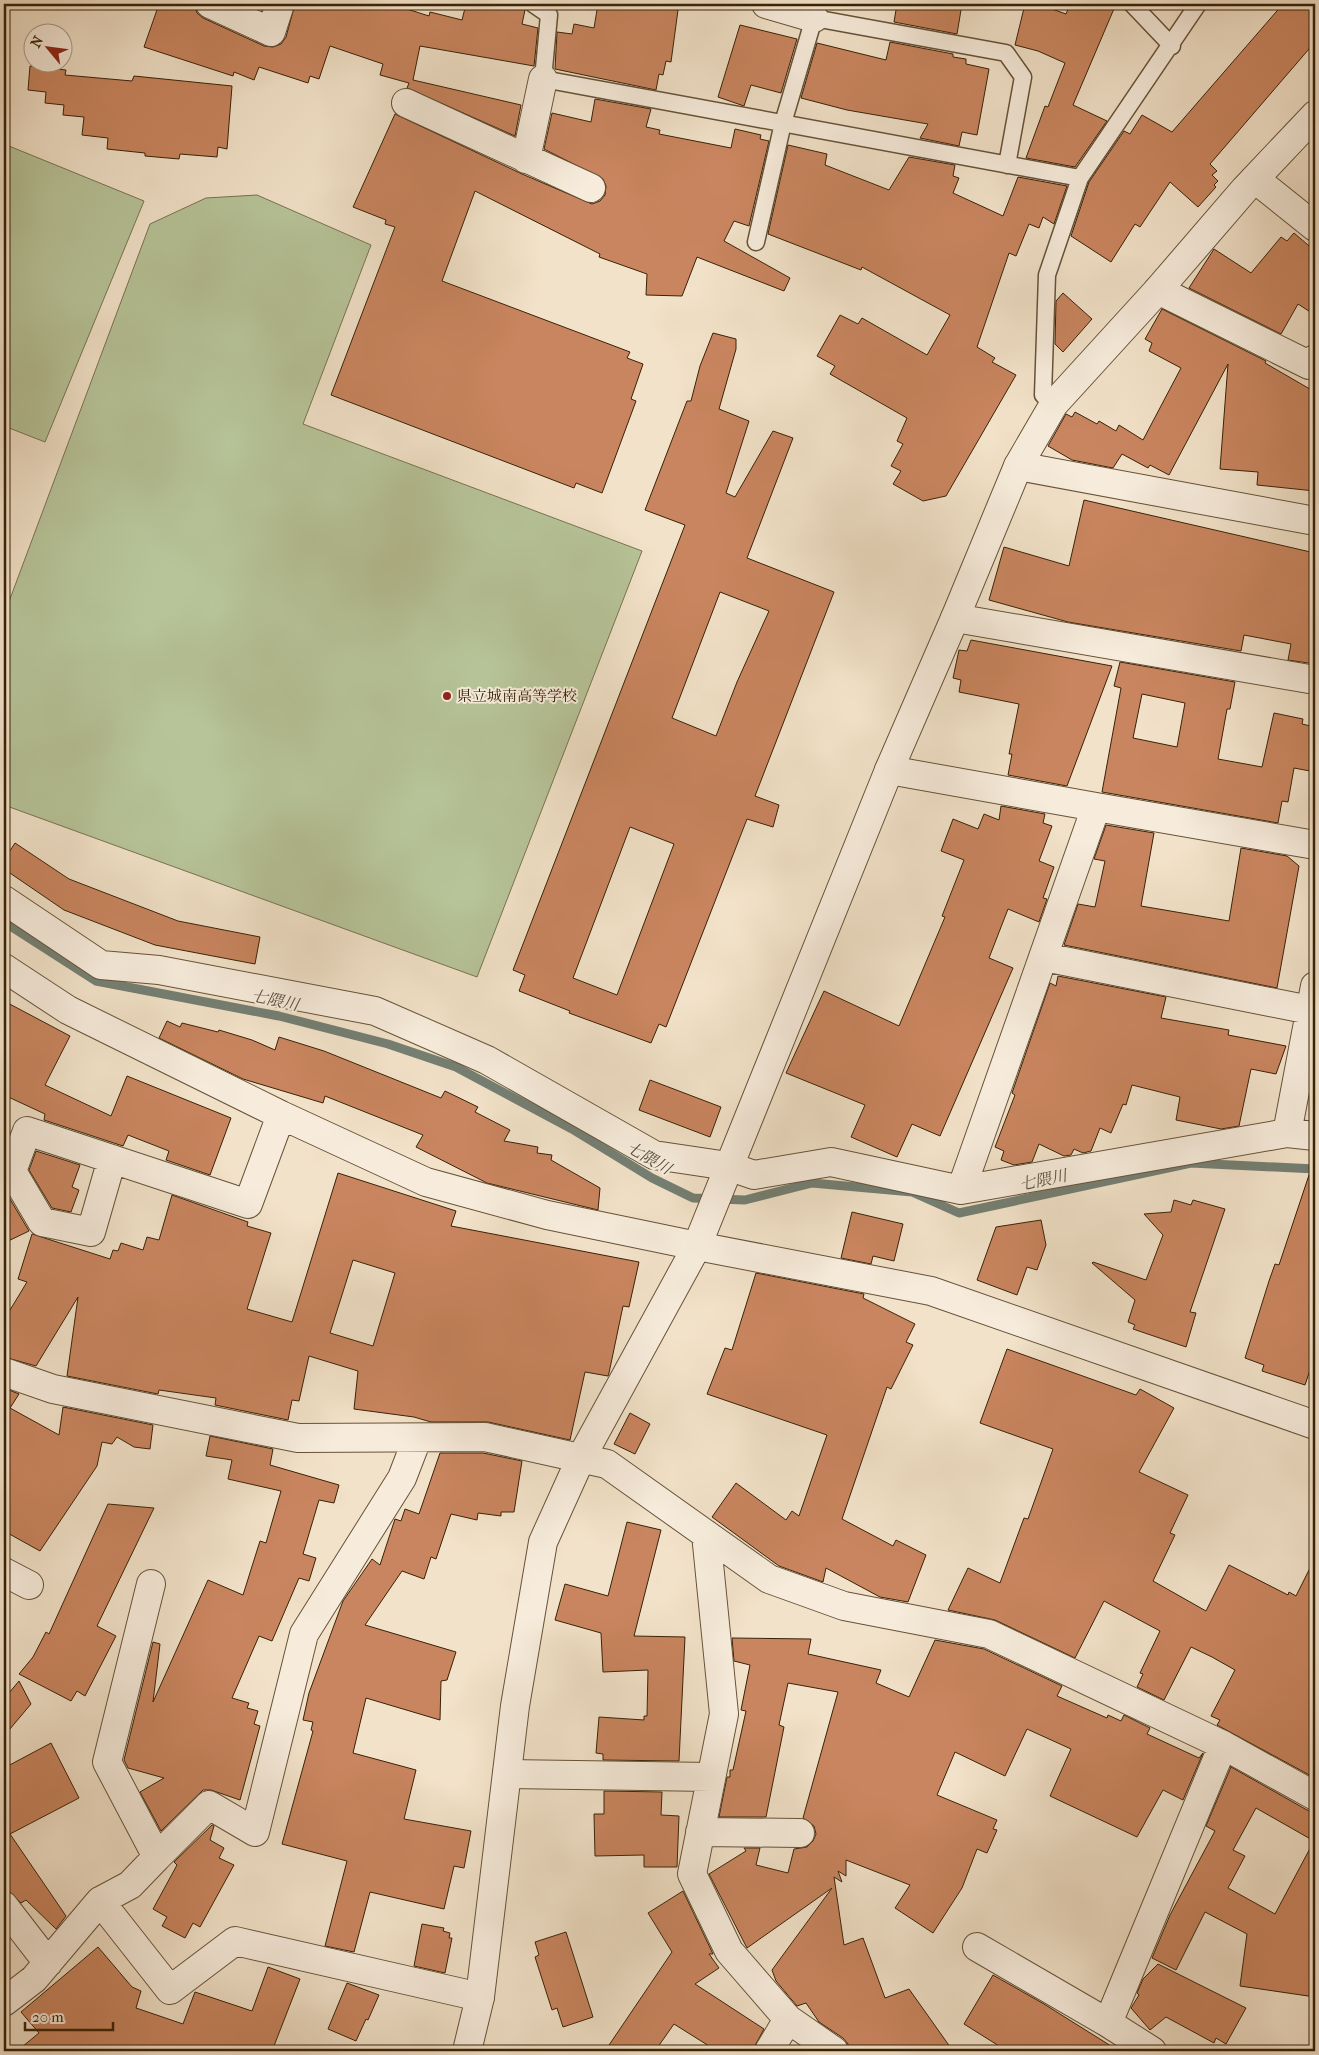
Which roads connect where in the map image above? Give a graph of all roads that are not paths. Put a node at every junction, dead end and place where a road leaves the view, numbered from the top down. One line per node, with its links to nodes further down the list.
1 (210, 4): 2 (street)
2 (280, 4)
3 (532, 4): 9 (lane)
4 (766, 4): 7 (street)
5 (1132, 4): 8 (lane)
6 (1198, 4): 8 (lane)
7 (814, 18): 12 (lane); 14 (lane)
8 (1172, 46): 15 (lane)
9 (543, 79): 12 (lane); 13 (street)
10 (406, 103): 13 (street)
11 (1315, 115): 16 (street)
12 (783, 123): 14 (lane); 19 (lane)
13 (526, 159): 17 (street)
14 (1007, 165): 15 (lane)
15 (1080, 178): 22 (lane)
16 (1255, 179): 18 (street); 20 (street)
17 (590, 188)
18 (1315, 228)
19 (756, 242)
20 (1158, 290): 21 (street); 22 (street)
21 (1315, 359)
22 (1054, 404): 23 (street)
23 (1018, 466): 24 (street); 25 (street)
24 (1315, 521)
25 (956, 618): 26 (street); 27 (street)
26 (1315, 680)
27 (889, 770): 28 (street); 38 (street)
28 (1096, 807): 29 (street); 31 (street)
29 (1315, 846)
30 (4, 900): 38 (street)
31 (1044, 957): 33 (street); 39 (street)
32 (4, 968): 34 (street)
33 (1314, 1002): 35 (street)
34 (281, 1115): 37 (street); 40 (street)
35 (1287, 1133): 36 (street); 39 (street)
36 (1315, 1136)
37 (112, 1159)
38 (724, 1175): 39 (street); 40 (street)
39 (961, 1190)
40 (700, 1236): 42 (street); 44 (street)
41 (4, 1372): 43 (street)
42 (1315, 1425)
43 (417, 1438): 44 (street); 55 (street)
44 (582, 1458): 45 (street); 50 (street)
45 (706, 1534): 49 (street); 51 (street)
46 (4, 1572): 48 (street)
47 (151, 1584): 55 (street)
48 (29, 1585)
49 (1223, 1745): 52 (street); 63 (street)
50 (507, 1774): 51 (street); 60 (street)
51 (712, 1777): 53 (street)
52 (1315, 1796)
53 (700, 1832): 54 (street); 62 (street)
54 (800, 1833)
55 (157, 1857): 56 (street)
56 (100, 1901): 59 (street); 60 (street)
57 (4, 1906): 59 (street)
58 (977, 1947): 63 (street)
59 (48, 1963): 61 (street)
60 (480, 1997): 64 (street)
61 (4, 2002)
62 (788, 2019): 65 (street); 66 (street)
63 (1108, 2024): 67 (street)
64 (467, 2051)
65 (769, 2051)
66 (834, 2051)
67 (1152, 2051)

